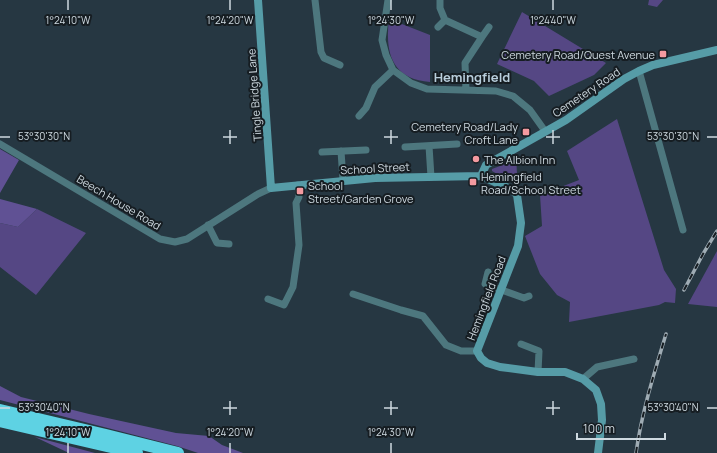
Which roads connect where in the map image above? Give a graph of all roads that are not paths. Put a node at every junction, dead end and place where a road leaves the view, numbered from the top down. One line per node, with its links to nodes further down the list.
1 (258, 0): 27 (street, Tingle Bridge Lane)
2 (315, 0): 10 (street)
3 (388, 0): 11 (street)
4 (440, 0): 5 (street)
5 (445, 20): 6 (street); 8 (street)
6 (438, 27)
7 (490, 27): 8 (street)
8 (482, 37): 13 (street)
9 (717, 50): 12 (street, Cemetery Road)
10 (340, 65)
11 (393, 70): 13 (street); 14 (street)
12 (639, 71): 15 (street, Cemetery Road); 29 (street)
13 (466, 90): 15 (street)
14 (359, 116)
15 (545, 131): 23 (street, Cemetery Road)
16 (0, 144): 28 (street, Beech House Road)
17 (457, 144): 18 (street)
18 (429, 146): 19 (street); 24 (street)
19 (405, 147)
20 (366, 150): 21 (street)
21 (340, 151): 22 (street); 25 (street)
22 (322, 152)
23 (481, 176): 24 (street, School Street); 32 (street, Hemingfield Road)
24 (431, 177): 25 (street, School Street)
25 (343, 180): 26 (street, School Street)
26 (298, 185): 27 (street, School Street); 35 (street)
27 (271, 188): 28 (street, Beech House Road)
28 (208, 225): 30 (street)
29 (683, 230)
30 (229, 244)
31 (488, 272): 32 (street)
32 (500, 289): 34 (street); 37 (street, Hemingfield Road)
33 (353, 294): 37 (street)
34 (529, 296)
35 (268, 299)
36 (521, 344): 39 (street)
37 (478, 351): 39 (street, Hemingfield Road)
38 (634, 359): 40 (street)
39 (538, 372): 40 (street, Hemingfield Road)
40 (583, 379): 45 (street, Hemingfield Road)
41 (0, 410): 44 (highway)
42 (0, 421): 43 (highway)
43 (136, 453)
44 (178, 453)
45 (598, 453)

